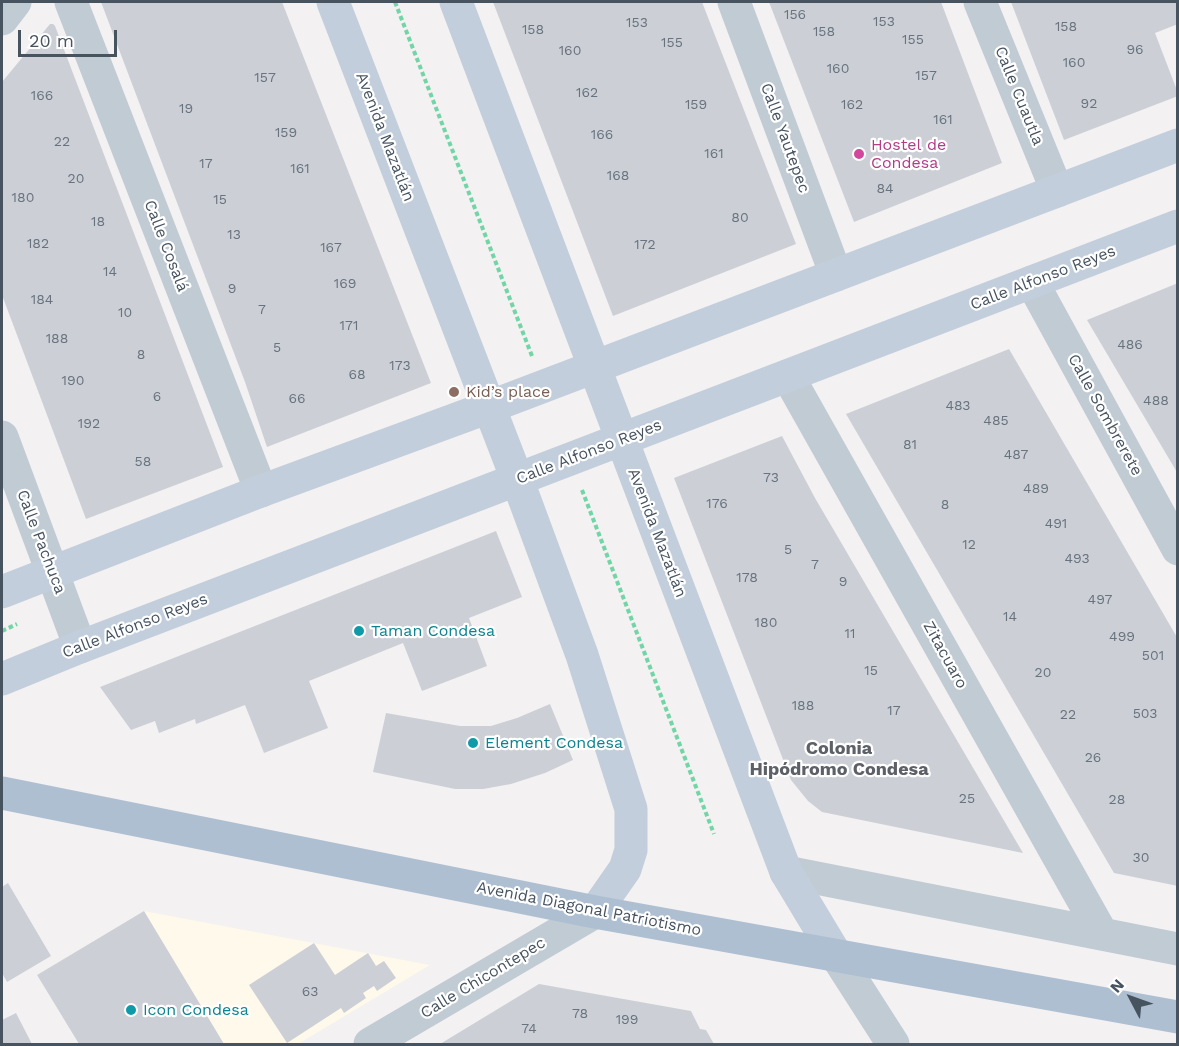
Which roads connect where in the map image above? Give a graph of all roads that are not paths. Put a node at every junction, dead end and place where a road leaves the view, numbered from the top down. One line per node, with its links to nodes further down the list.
1 (15, 2): 7 (street)
2 (71, 2): 19 (street, Calle Cosalá)
3 (333, 2): 15 (main road, Avenida Mazatlán)
4 (456, 2): 13 (main road, Avenida Mazatlán)
5 (734, 2): 11 (street, Calle Yautepec)
6 (980, 2): 9 (street, Calle Cuautla)
7 (2, 19)
8 (1178, 145): 9 (main road)
9 (1057, 191): 11 (main road)
10 (1178, 226): 12 (main road, Calle Alfonso Reyes)
11 (836, 275): 13 (main road)
12 (1032, 282): 14 (main road, Calle Alfonso Reyes); 20 (street, Calle Sombrerete)
13 (594, 367): 15 (main road); 17 (main road, Avenida Mazatlán)
14 (788, 376): 17 (main road, Calle Alfonso Reyes); 28 (street, Zitacuaro)
15 (489, 407): 18 (main road, Avenida Mazatlán); 19 (main road)
16 (2, 437): 21 (street, Calle Pachuca)
17 (621, 439): 18 (main road, Calle Alfonso Reyes); 26 (main road, Avenida Mazatlán)
18 (517, 479): 23 (main road, Calle Alfonso Reyes); 27 (main road, Avenida Mazatlán)
19 (261, 491): 21 (main road)
20 (1178, 549)
21 (53, 572): 22 (main road); 23 (street, Calle Pachuca)
22 (2, 592)
23 (80, 647): 24 (main road, Calle Alfonso Reyes)
24 (2, 679)
25 (2, 793): 27 (main road, Avenida Diagonal Patriotismo)
26 (786, 872): 28 (street); 30 (main road, Avenida Mazatlán)
27 (595, 912): 30 (main road, Avenida Diagonal Patriotismo); 32 (street, Calle Chicontepec)
28 (1102, 934): 29 (street)
29 (1178, 950)
30 (836, 956): 31 (main road, Avenida Diagonal Patriotismo); 33 (street)
31 (1178, 1017)
32 (370, 1044)
33 (893, 1044)

